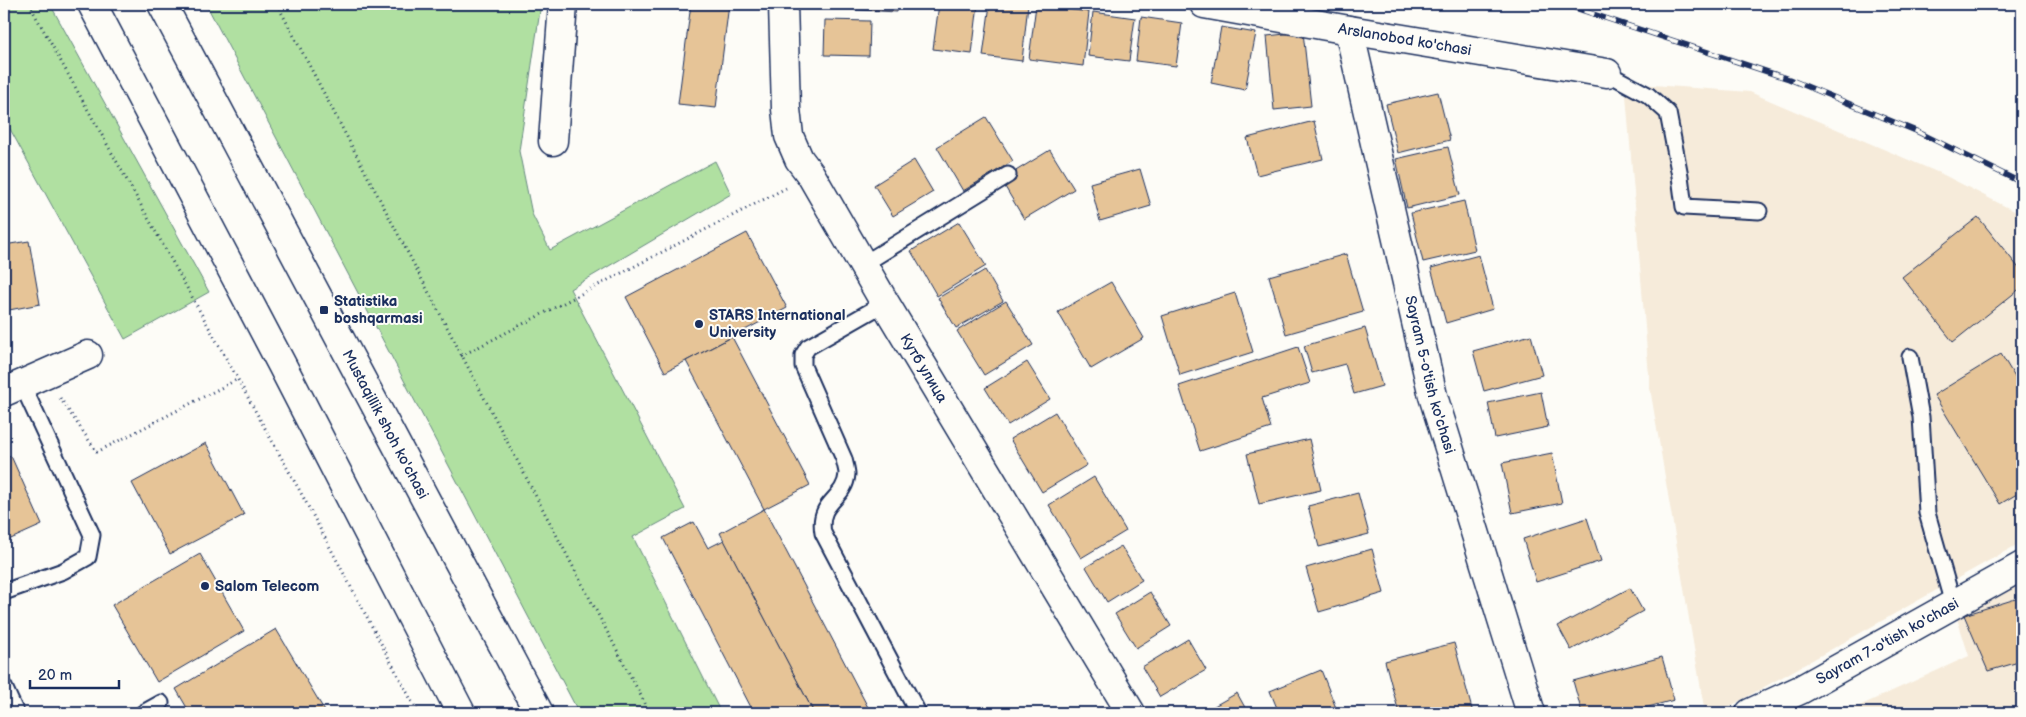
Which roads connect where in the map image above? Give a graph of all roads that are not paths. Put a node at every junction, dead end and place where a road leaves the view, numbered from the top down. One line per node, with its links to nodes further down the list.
1 (92, 4): 23 (street)
2 (162, 4): 24 (street, Mustaqillik shoh ko'chasi)
3 (563, 4): 8 (street)
4 (783, 4): 11 (street, Кутб улица)
5 (1204, 4): 6 (street, Arslanobod ko'chasi)
6 (1349, 30): 7 (street, Arslanobod ko'chasi); 27 (street, Sayram 5-o'tish ko'chasi)
7 (1607, 73): 10 (lane)
8 (553, 141)
9 (1008, 174): 11 (lane)
10 (1759, 211)
11 (862, 265): 12 (street, Кутб улица)
12 (885, 303): 25 (lane); 26 (street, Кутб улица)
13 (88, 355): 15 (street)
14 (1910, 357): 18 (lane)
15 (23, 384): 17 (lane)
16 (2022, 566): 18 (street, Sayram 7-o'tish ko'chasi)
17 (4, 592)
18 (1953, 604): 28 (street, Sayram 7-o'tish ko'chasi)
19 (4, 687): 21 (lane)
20 (161, 703): 22 (lane)
21 (16, 713)
22 (143, 713)
23 (461, 713)
24 (539, 713)
25 (918, 713)
26 (1131, 713)
27 (1531, 713)
28 (1750, 713)

